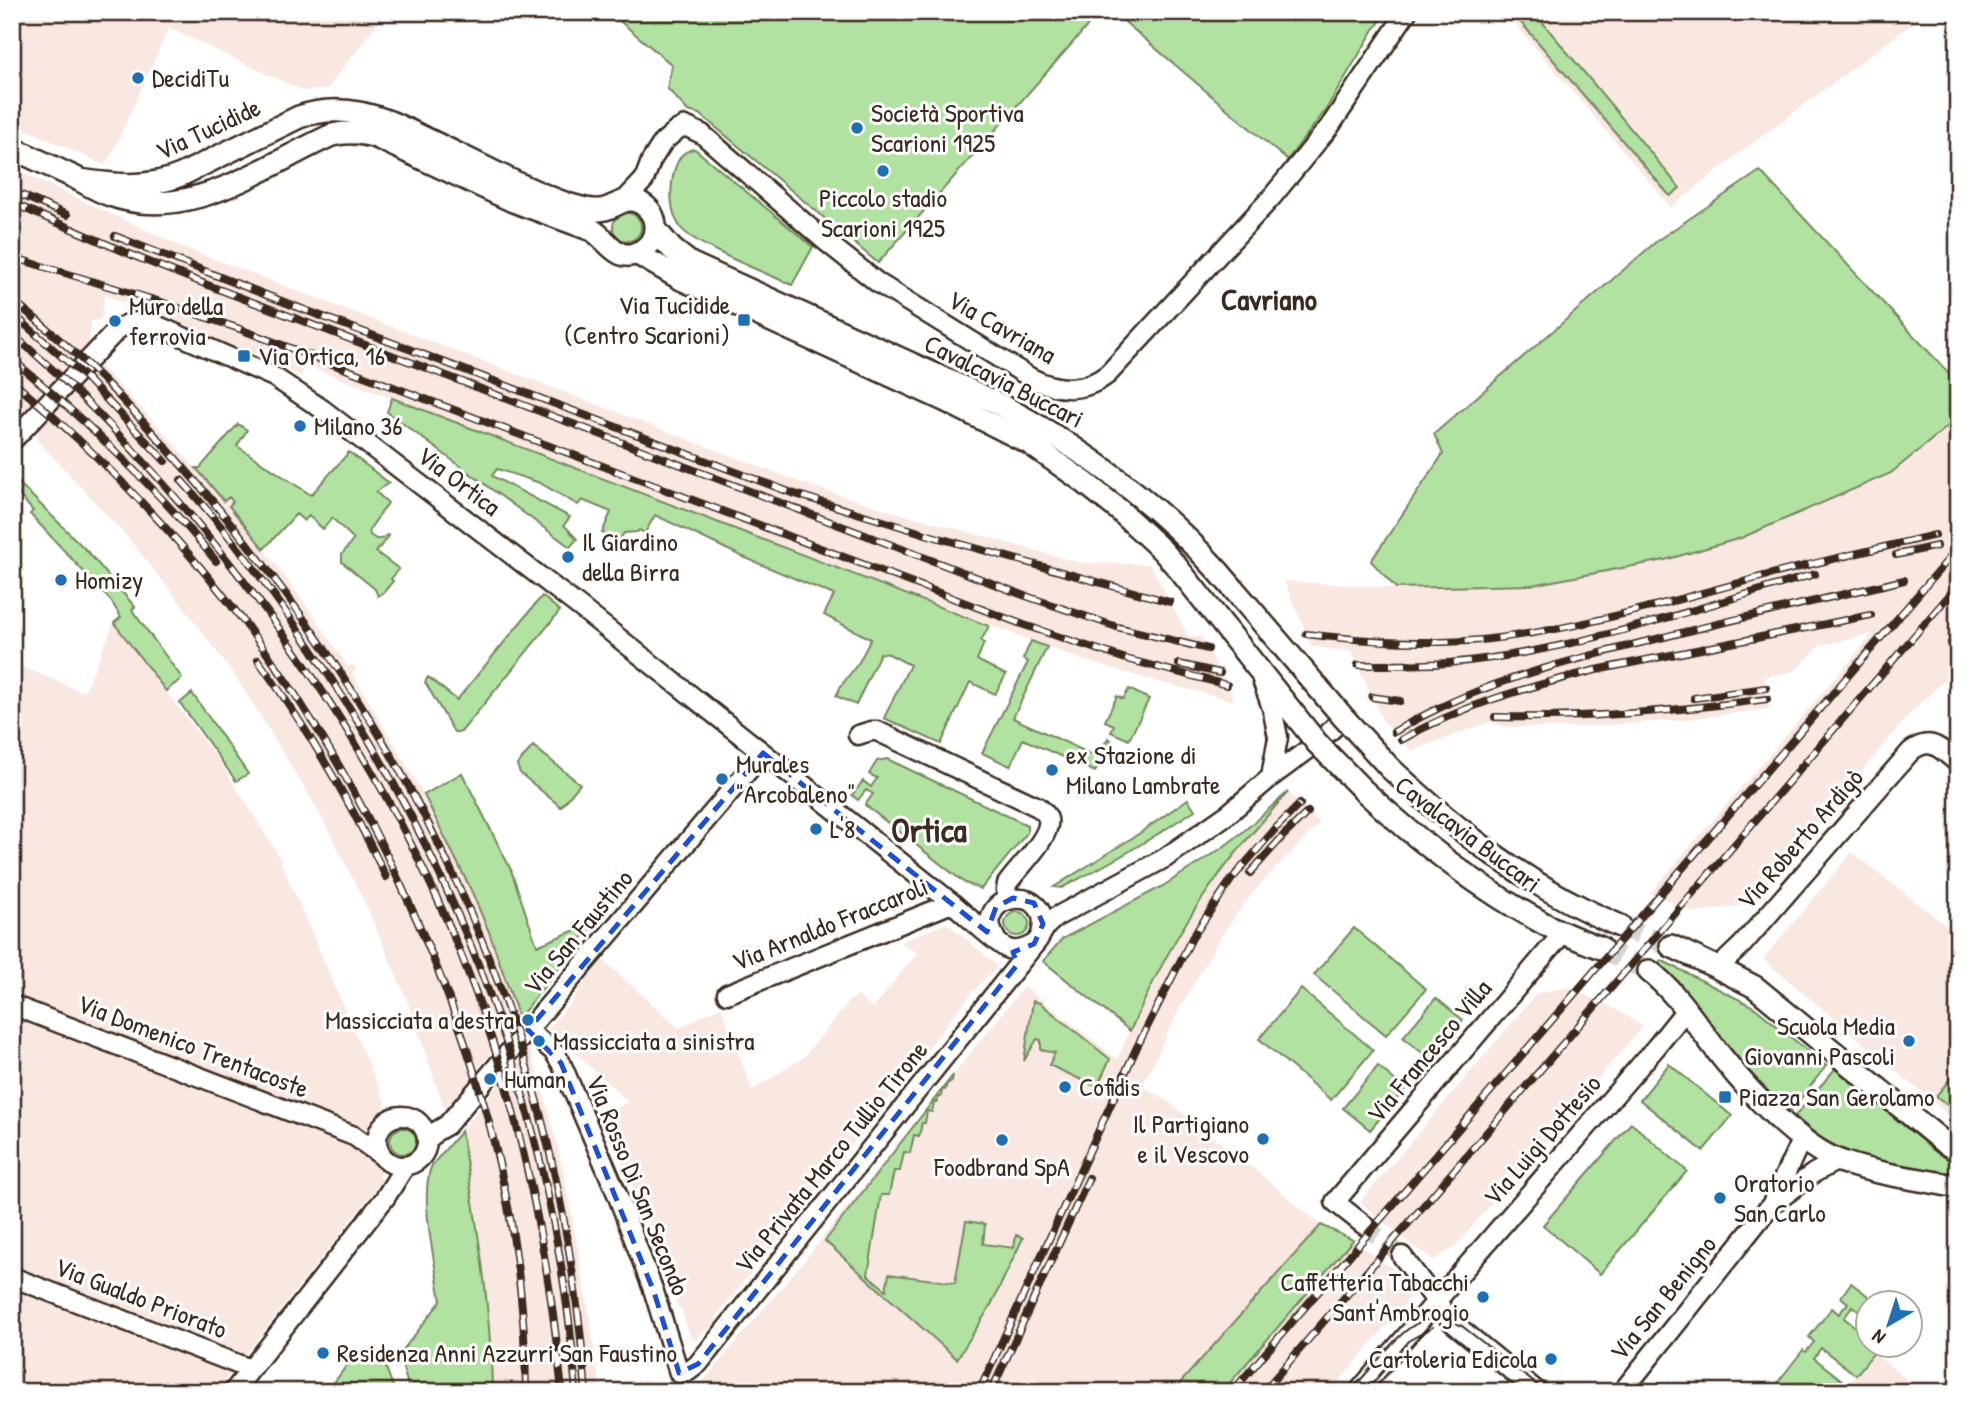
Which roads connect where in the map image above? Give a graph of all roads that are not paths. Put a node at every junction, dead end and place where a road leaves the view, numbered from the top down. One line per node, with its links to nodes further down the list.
1 (1407, 12): 7 (street, Via Cavriana)
2 (248, 142): 4 (street, Via Tucidide); 5 (street); 8 (street, Via Tucidide)
3 (12, 148): 6 (street)
4 (216, 158): 5 (street); 6 (street, Via Tucidide)
5 (246, 177): 6 (street, Via Tucidide); 10 (street, Via Tucidide)
6 (79, 180)
7 (644, 180): 8 (street, Via Cavriana); 9 (street)
8 (617, 204): 9 (street, Via Tucidide); 10 (street)
9 (651, 219): 11 (street); 12 (street, Via Tucidide)
10 (603, 238): 11 (street, Via Tucidide)
11 (636, 253): 12 (street, Via Tucidide)
12 (824, 334): 14 (street, Cavalcavia Buccari, bridge); 15 (street, Cavalcavia Buccari, bridge)
13 (12, 441): 18 (street, Via Ortica)
14 (1255, 664): 17 (street, Cavalcavia Buccari, bridge); 20 (street, Cavalcavia Buccari, bridge)
15 (1344, 718): 17 (street); 25 (street, Cavalcavia Buccari, bridge)
16 (858, 735): 22 (street)
17 (1317, 743): 20 (street); 26 (street, Cavalcavia Buccari, bridge)
18 (763, 753): 21 (street, Via Ortica); 37 (street, Via San Faustino)
19 (1958, 763): 32 (street, Via Roberto Ardigò)
20 (1271, 777): 24 (street)
21 (952, 903): 22 (street); 27 (street, Via Ortica); 34 (street, Via Arnaldo Fraccaroli)
22 (1002, 903): 23 (street); 27 (street)
23 (1037, 906): 24 (street); 28 (street)
24 (1065, 911): 28 (street)
25 (1620, 926)
26 (1563, 933): 30 (street, Cavalcavia Buccari); 48 (street, Via Francesco Villa)
27 (996, 939): 31 (street)
28 (1038, 939): 31 (street, Via Privata Marco Tullio Tirone)
29 (1671, 946): 32 (street)
30 (1601, 948)
31 (1014, 957): 53 (street, Via Privata Marco Tullio Tirone)
32 (1718, 968): 42 (street)
33 (1648, 971): 36 (street)
34 (727, 994)
35 (12, 1005): 39 (street, Via Domenico Trentacoste)
36 (1685, 1011): 40 (street); 51 (street, Via Luigi Dottesio)
37 (528, 1030): 41 (street, Via San Faustino); 53 (street, Via Rosso Di San Secondo)
38 (379, 1129): 39 (street); 41 (street); 43 (street)
39 (354, 1136): 43 (street, Via Domenico Trentacoste)
40 (1802, 1138): 44 (street); 47 (street, Via San Benigno)
41 (428, 1140): 45 (street, Via San Faustino)
42 (1958, 1151)
43 (382, 1156): 45 (street)
44 (1838, 1160): 46 (street); 47 (street, Via San Benigno)
45 (406, 1166): 52 (street, Via San Faustino)
46 (1958, 1187)
47 (1772, 1205): 57 (street, Via San Benigno)
48 (1364, 1225)
49 (1402, 1256): 51 (street)
50 (12, 1277): 52 (street, Via Gualdo Priorato)
51 (1436, 1302): 55 (street, Via Luigi Dottesio); 56 (street)
52 (250, 1369): 54 (street, Via San Faustino)
53 (679, 1373)
54 (233, 1392)
55 (1358, 1392)
56 (1538, 1392)
57 (1622, 1392)

